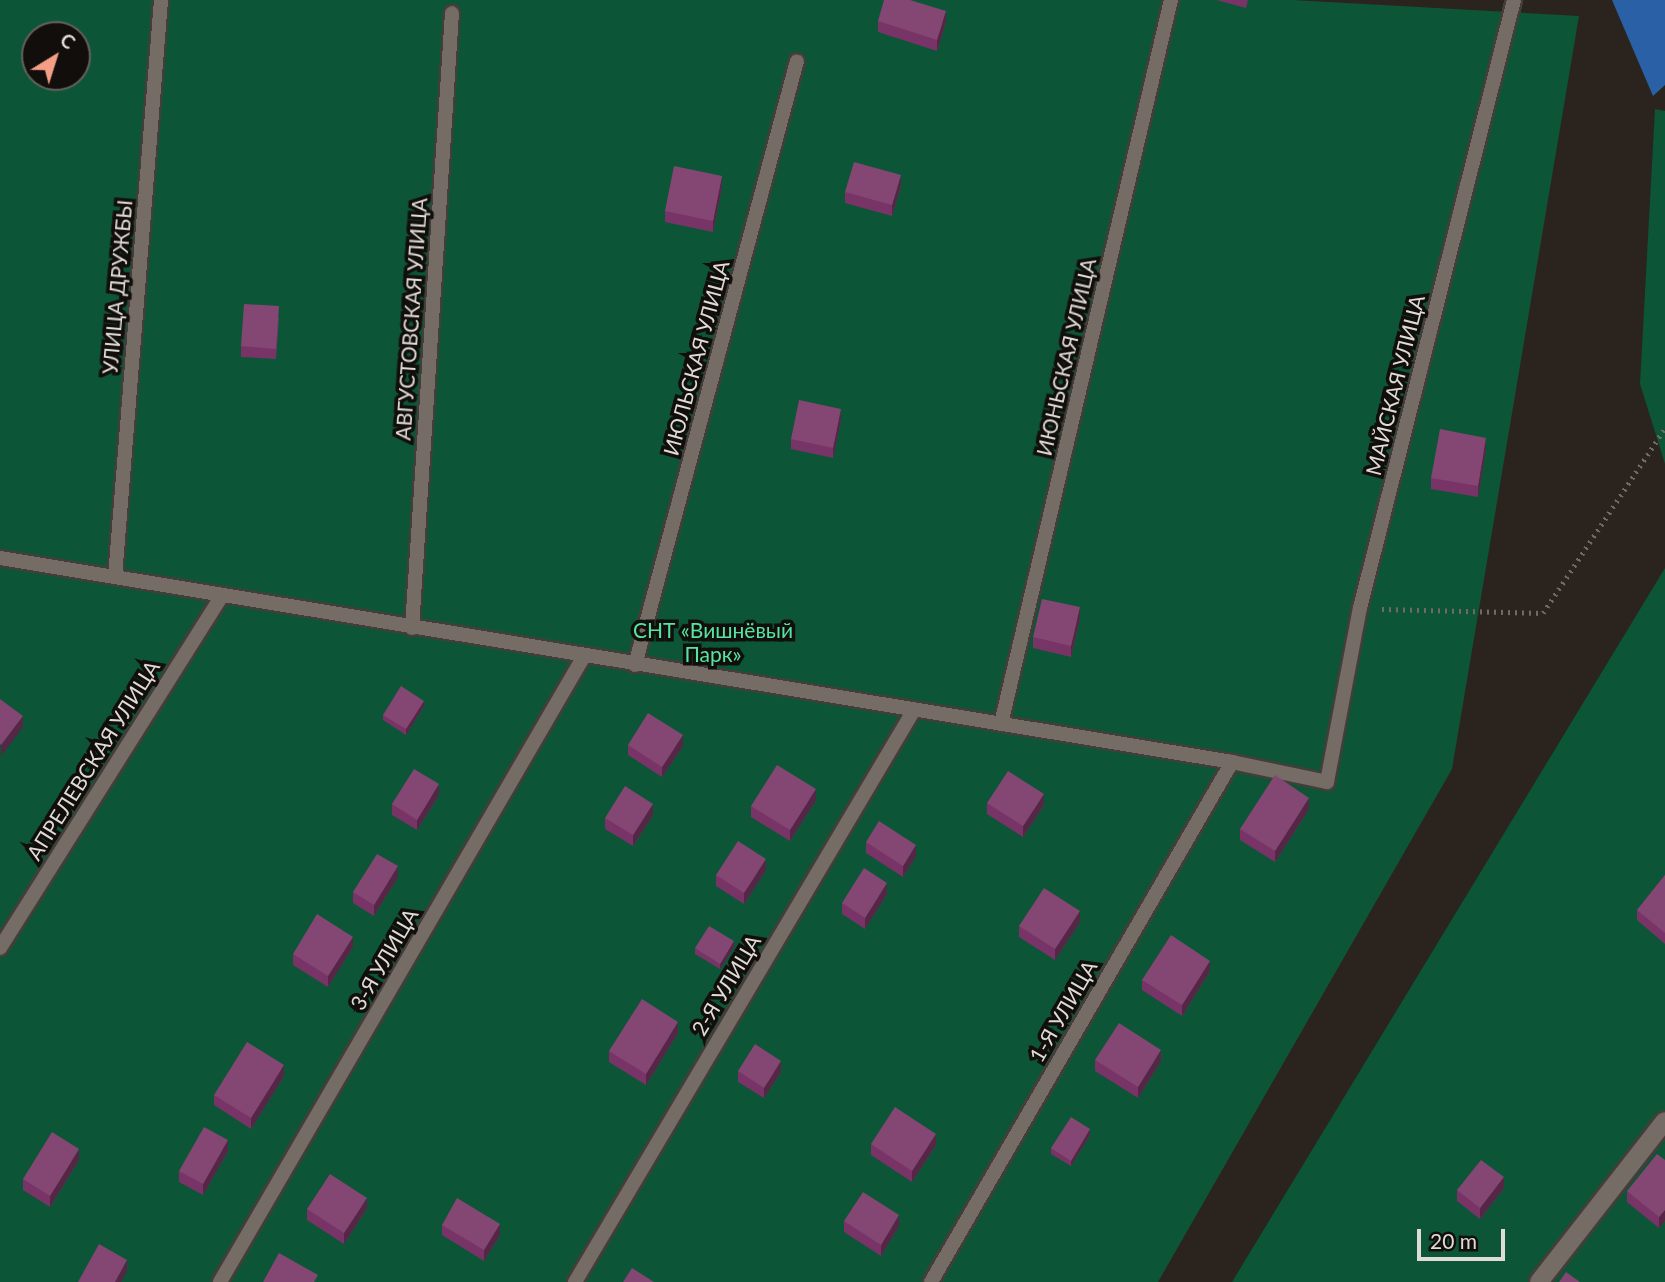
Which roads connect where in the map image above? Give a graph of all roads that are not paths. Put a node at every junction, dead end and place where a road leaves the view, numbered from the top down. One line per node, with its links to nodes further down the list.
1 (161, 0): 7 (lane, УЛИЦА ДРУЖБЫ)
2 (1171, 0): 13 (lane, ИЮНЬСКАЯ УЛИЦА)
3 (1514, 0): 14 (lane, МАЙСКАЯ УЛИЦА)
4 (452, 13): 9 (lane, АВГУСТОВСКАЯ УЛИЦА)
5 (797, 61): 11 (lane, ИЮЛЬСКАЯ УЛИЦА)
6 (0, 558): 7 (lane)
7 (115, 577): 8 (lane)
8 (222, 595): 9 (lane); 15 (lane, АПРЕЛЕВСКАЯ УЛИЦА)
9 (412, 628): 10 (lane)
10 (584, 656): 11 (lane); 17 (lane, 3-Я УЛИЦА)
11 (635, 665): 12 (lane)
12 (914, 710): 13 (lane); 18 (lane, 2-Я УЛИЦА)
13 (1001, 724): 14 (lane)
14 (1232, 762): 19 (lane, 1-Я УЛИЦА)
15 (0, 948)
16 (1665, 1121): 20 (street)
17 (220, 1282)
18 (575, 1282)
19 (931, 1282)
20 (1539, 1282)

